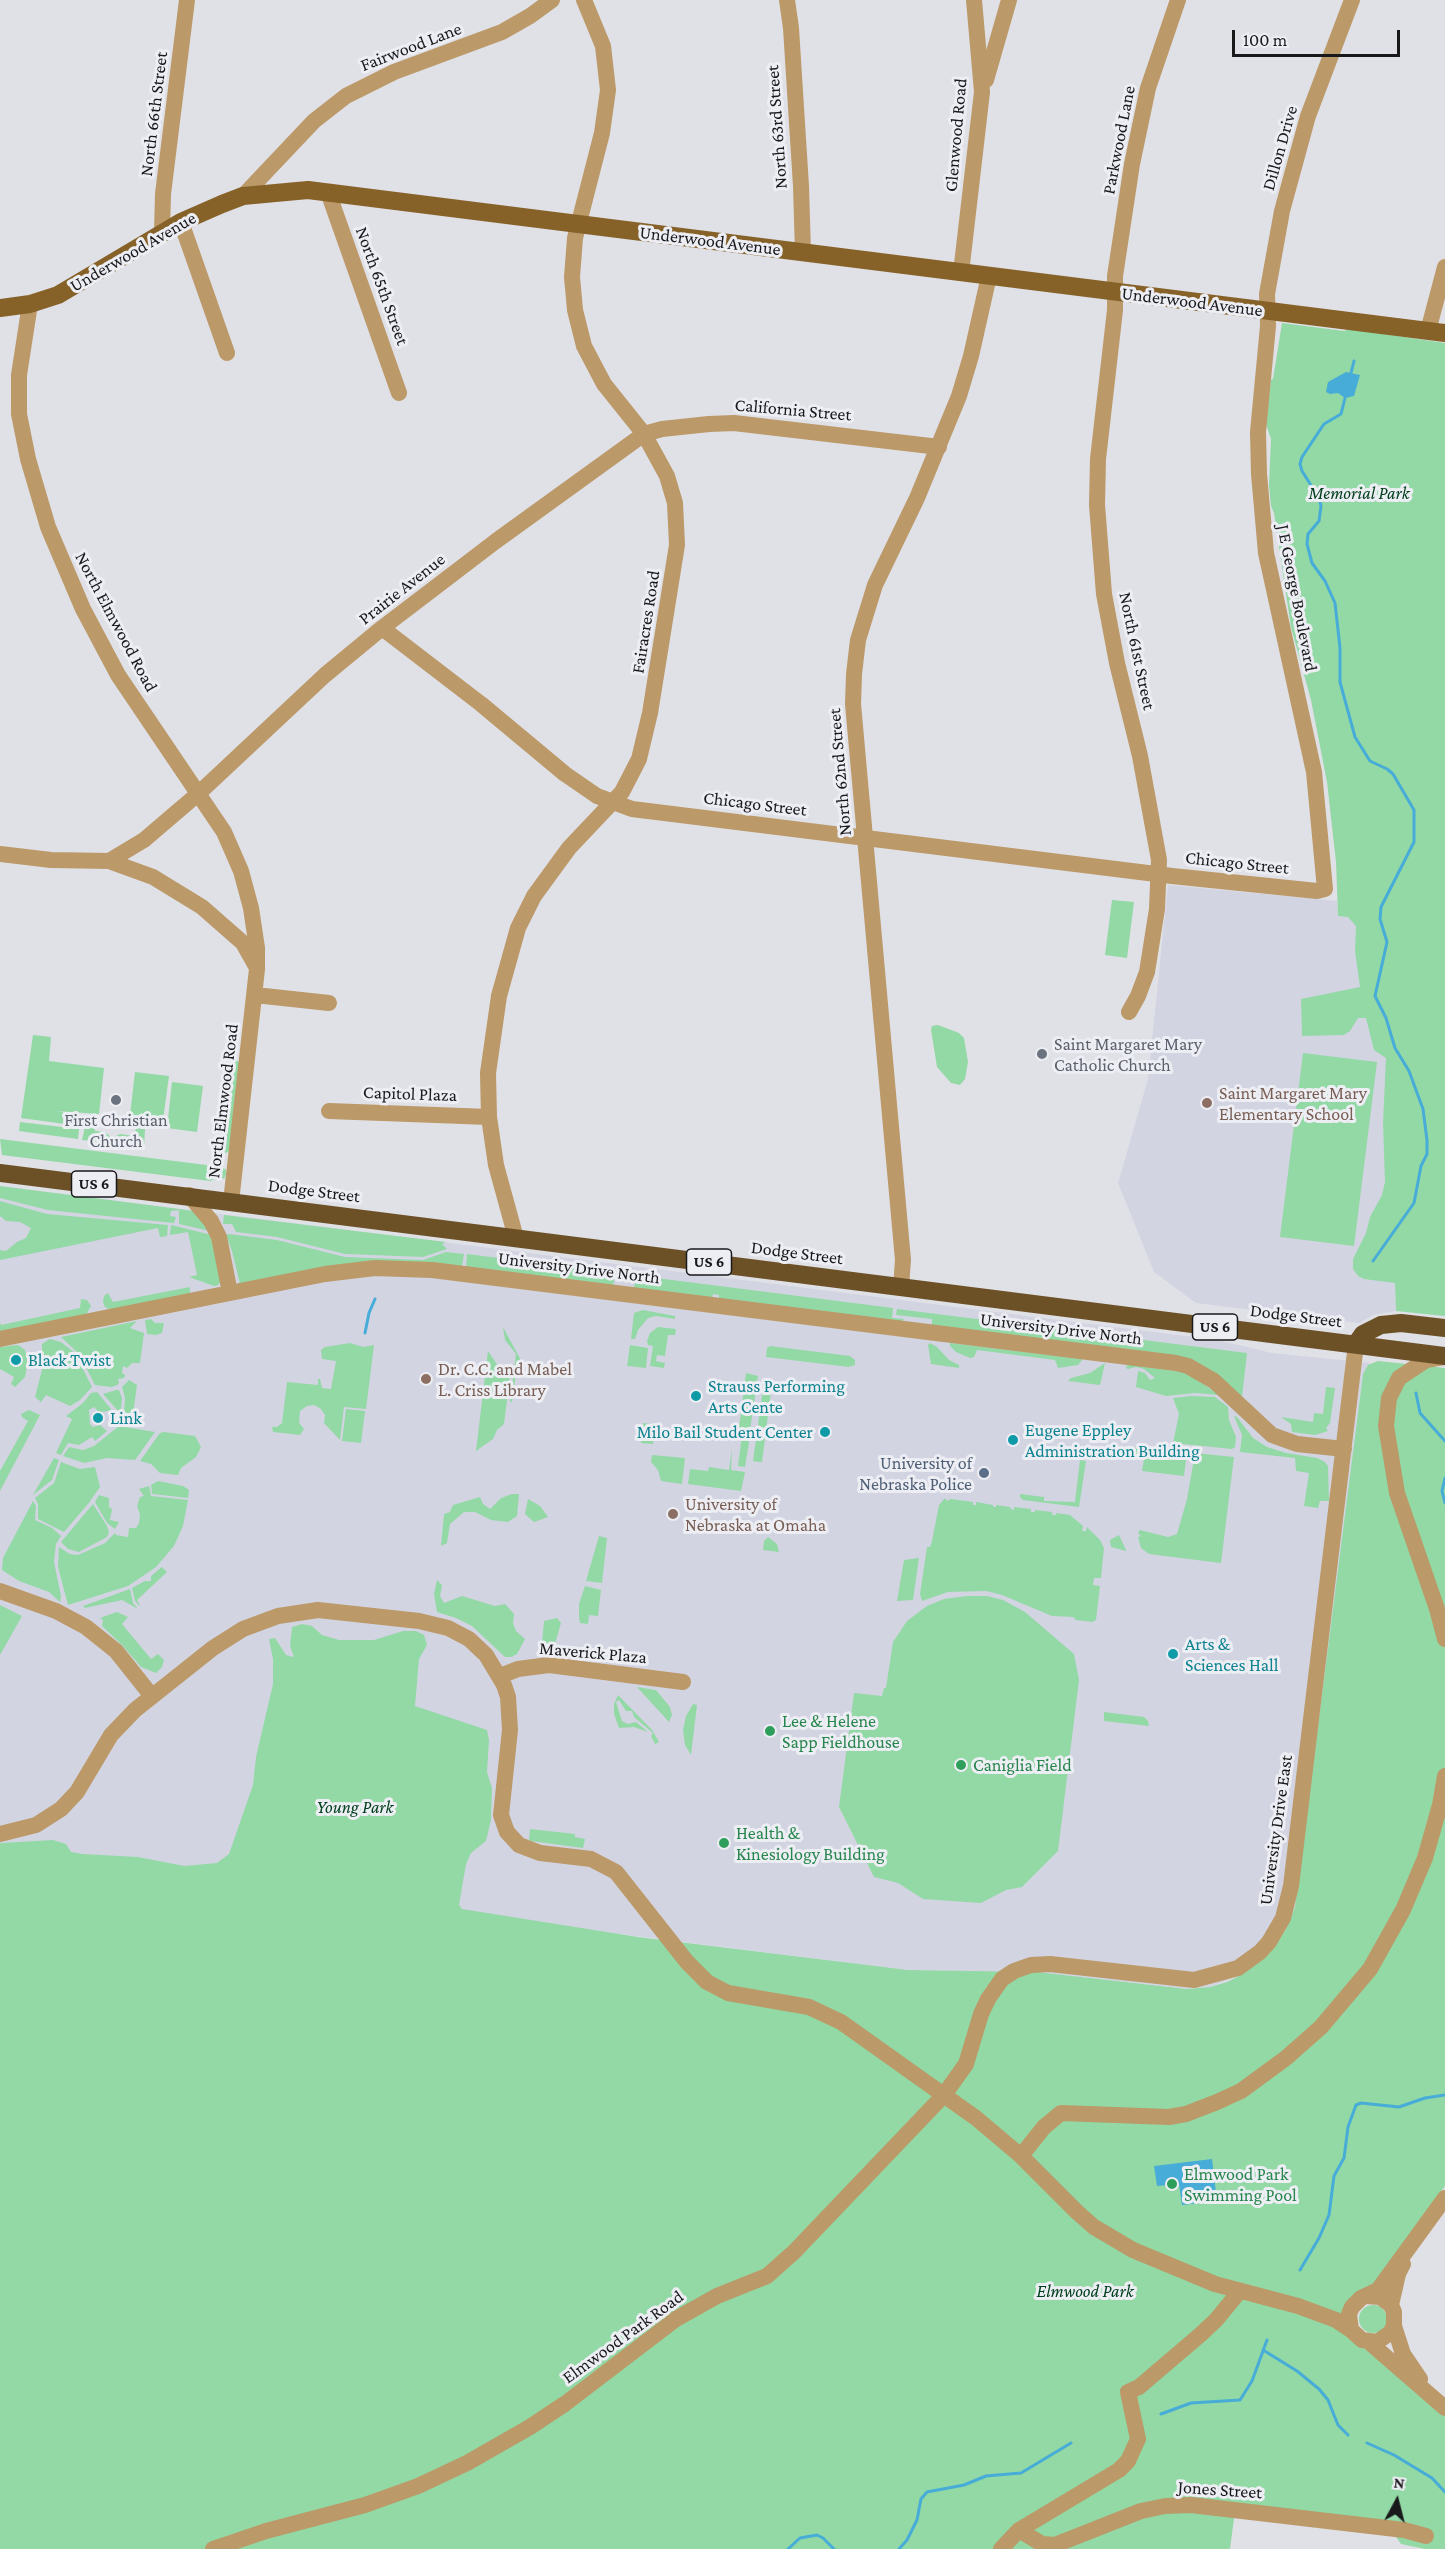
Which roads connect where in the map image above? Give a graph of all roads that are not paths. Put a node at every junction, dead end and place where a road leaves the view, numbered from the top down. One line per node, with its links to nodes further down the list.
1 (187, 0): 14 (street, North 66th Street)
2 (552, 0): 11 (street, Fairwood Lane)
3 (584, 0): 13 (street, Fairacres Road)
4 (787, 0): 15 (street, North 63rd Street)
5 (974, 0): 9 (street, Glenwood Road)
6 (1009, 0): 9 (street)
7 (1178, 0): 19 (street, Parkwood Lane)
8 (1352, 0): 22 (street, Dillon Drive)
9 (982, 92): 17 (street, Glenwood Road)
10 (328, 192): 11 (main road, Underwood Avenue); 13 (main road, Underwood Avenue); 25 (street, North 65th Street)
11 (243, 196): 12 (main road, Underwood Avenue)
12 (181, 222): 14 (main road, Underwood Avenue); 24 (street)
13 (578, 224): 15 (main road, Underwood Avenue); 26 (street, Fairacres Road)
14 (162, 232): 20 (main road, Underwood Avenue)
15 (803, 253): 17 (main road, Underwood Avenue)
16 (1445, 267): 23 (street)
17 (961, 273): 18 (main road, Underwood Avenue)
18 (989, 276): 19 (main road, Underwood Avenue); 27 (street, North 62nd Street)
19 (1115, 292): 22 (main road, Underwood Avenue); 34 (street, North 61st Street)
20 (30, 304): 21 (main road, Underwood Avenue); 29 (street, North Elmwood Road)
21 (0, 308)
22 (1267, 312): 23 (main road, Underwood Avenue); 35 (street, J E George Boulevard)
23 (1437, 332)
24 (227, 353)
25 (399, 393)
26 (644, 434): 27 (street, California Street); 28 (street, Prairie Avenue); 30 (street, Fairacres Road)
27 (939, 447): 31 (street, North 62nd Street)
28 (382, 628): 29 (street, Prairie Avenue); 30 (street, Chicago Street)
29 (199, 793): 33 (street, Prairie Avenue); 36 (street, North Elmwood Road)
30 (612, 802): 31 (street, Chicago Street); 41 (street, Fairacres Road)
31 (865, 838): 34 (street, Chicago Street); 46 (street, North 62nd Street)
32 (0, 854): 33 (street)
33 (109, 861): 36 (street)
34 (1159, 875): 35 (street, Chicago Street); 39 (street, North 61st Street)
35 (1325, 889)
36 (258, 969): 37 (street, North Elmwood Road)
37 (255, 995): 38 (street); 44 (street, North Elmwood Road)
38 (329, 1003)
39 (1129, 1012)
40 (329, 1111): 41 (street, Capitol Plaza)
41 (489, 1117): 45 (street, Fairacres Road)
42 (0, 1173): 43 (highway, Dodge Street / US 6)
43 (189, 1196): 44 (highway, Dodge Street / US 6); 47 (street)
44 (231, 1202): 45 (highway, Dodge Street / US 6)
45 (516, 1238): 46 (highway, Dodge Street / US 6)
46 (901, 1287): 50 (highway, Dodge Street / US 6)
47 (230, 1293): 49 (street, University Drive North); 52 (street, University Drive North)
48 (1445, 1328): 50 (highway)
49 (0, 1339)
50 (1356, 1344): 51 (highway, Dodge Street / US 6); 52 (street, University Drive East)
51 (1445, 1357): 54 (street)
52 (1344, 1449): 60 (street, University Drive East)
53 (0, 1591): 57 (street)
54 (1445, 1639)
55 (500, 1676): 56 (street, Maverick Plaza); 57 (street); 60 (street)
56 (683, 1682)
57 (151, 1695): 59 (street)
58 (1445, 1776): 61 (street)
59 (0, 1834)
60 (944, 2095): 61 (street); 74 (street, Elmwood Park Road)
61 (1021, 2156): 64 (street)
62 (1445, 2198): 63 (street)
63 (1417, 2236): 65 (street); 66 (street)
64 (1239, 2292): 67 (street); 72 (street)
65 (1361, 2298): 66 (street); 67 (street); 69 (street)
66 (1391, 2305): 68 (street)
67 (1298, 2306): 69 (street)
68 (1394, 2326): 70 (street); 71 (street)
69 (1351, 2330): 70 (street)
70 (1369, 2342): 71 (street)
71 (1441, 2398)
72 (1019, 2530): 73 (street, Jones Street); 75 (street)
73 (1426, 2536)
74 (213, 2549)
75 (1001, 2549)

